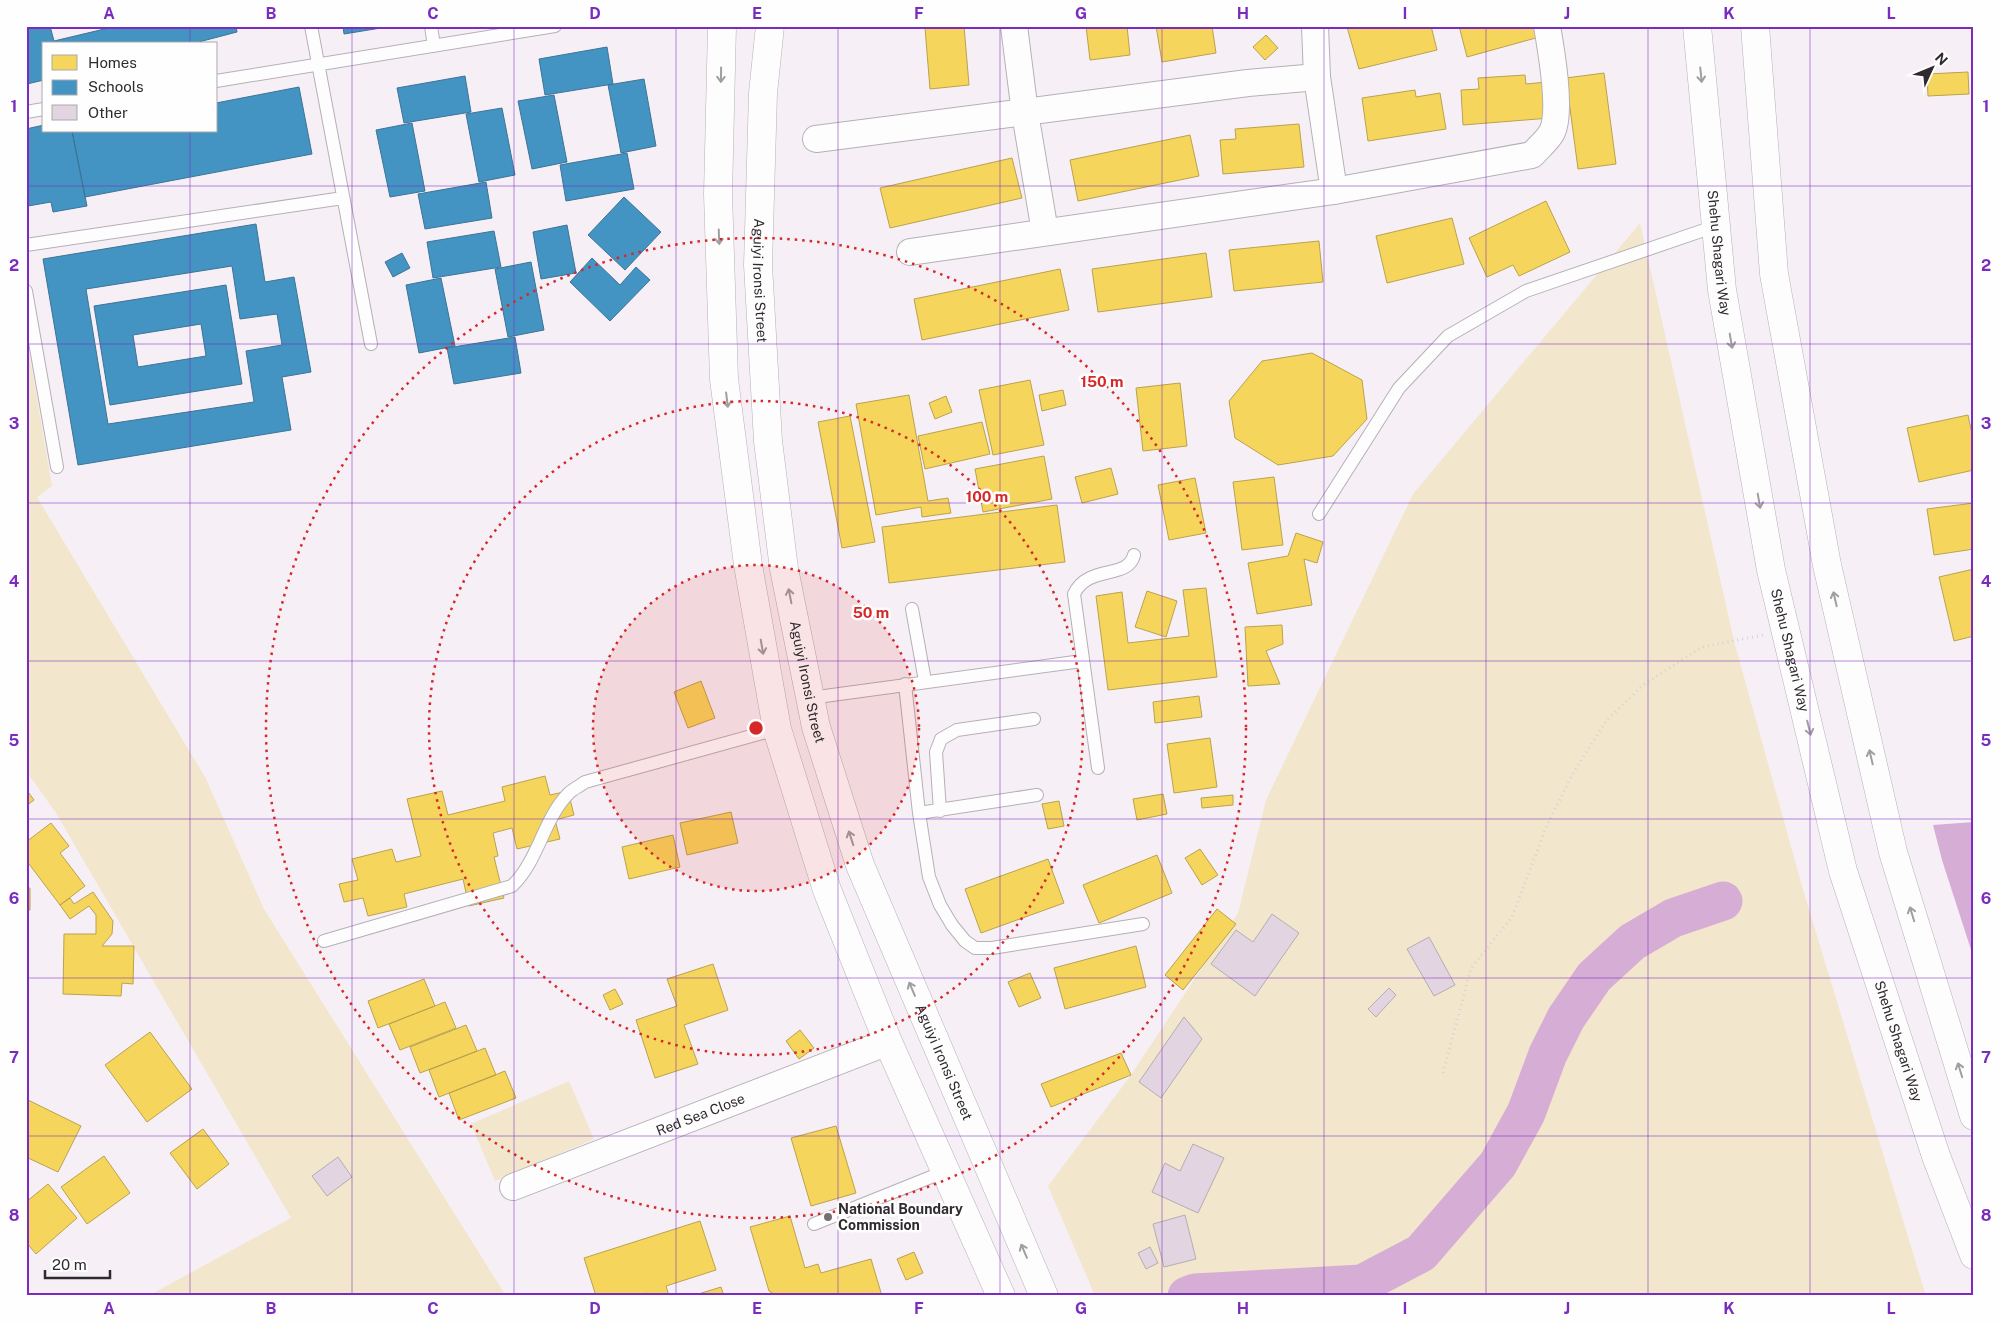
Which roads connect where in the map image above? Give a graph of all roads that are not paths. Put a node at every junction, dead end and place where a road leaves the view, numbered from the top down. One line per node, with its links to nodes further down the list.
1 (311, 26): 13 (lane)
2 (431, 26): 12 (lane)
3 (554, 26): 11 (lane)
4 (722, 26): 37 (main road, one-way to 37)
5 (770, 26): 35 (main road, Aguiyi Ironsi Street, one-way to 5)
6 (1014, 26): 18 (street)
7 (1315, 26): 14 (street)
8 (1547, 26): 20 (street)
9 (1697, 26): 22 (main road, Shehu Shagari Way, one-way to 22)
10 (1755, 26): 45 (main road, one-way to 10)
11 (479, 32): 12 (lane)
12 (434, 46): 13 (lane)
13 (318, 65): 15 (lane); 21 (lane)
14 (1317, 77): 18 (street); 20 (street)
15 (218, 81)
16 (42, 109): 17 (lane)
17 (26, 112)
18 (1025, 113): 19 (street); 23 (street)
19 (816, 139)
20 (1334, 191): 23 (street)
21 (344, 198): 24 (lane); 27 (lane)
22 (1716, 226): 29 (lane); 49 (main road, Shehu Shagari Way, one-way to 49)
23 (1045, 232): 25 (street)
24 (26, 246)
25 (910, 252)
26 (26, 291): 28 (lane)
27 (371, 344)
28 (57, 467)
29 (1319, 514)
30 (1134, 555): 32 (lane)
31 (912, 608): 33 (lane)
32 (1082, 661): 33 (lane); 38 (lane)
33 (925, 681): 34 (lane)
34 (906, 684): 35 (lane); 41 (lane)
35 (810, 698): 51 (main road, Aguiyi Ironsi Street, one-way to 35)
36 (1034, 719): 40 (lane)
37 (777, 729): 43 (lane); 44 (main road)
38 (1098, 768)
39 (1037, 795): 40 (lane)
40 (940, 811): 41 (lane)
41 (919, 814): 42 (lane)
42 (1143, 924)
43 (324, 941)
44 (888, 1042): 46 (main road); 47 (street, Red Sea Close)
45 (1974, 1116)
46 (946, 1172): 48 (lane); 50 (main road)
47 (513, 1187)
48 (814, 1224)
49 (1974, 1255)
50 (1001, 1296)
51 (1044, 1296)

